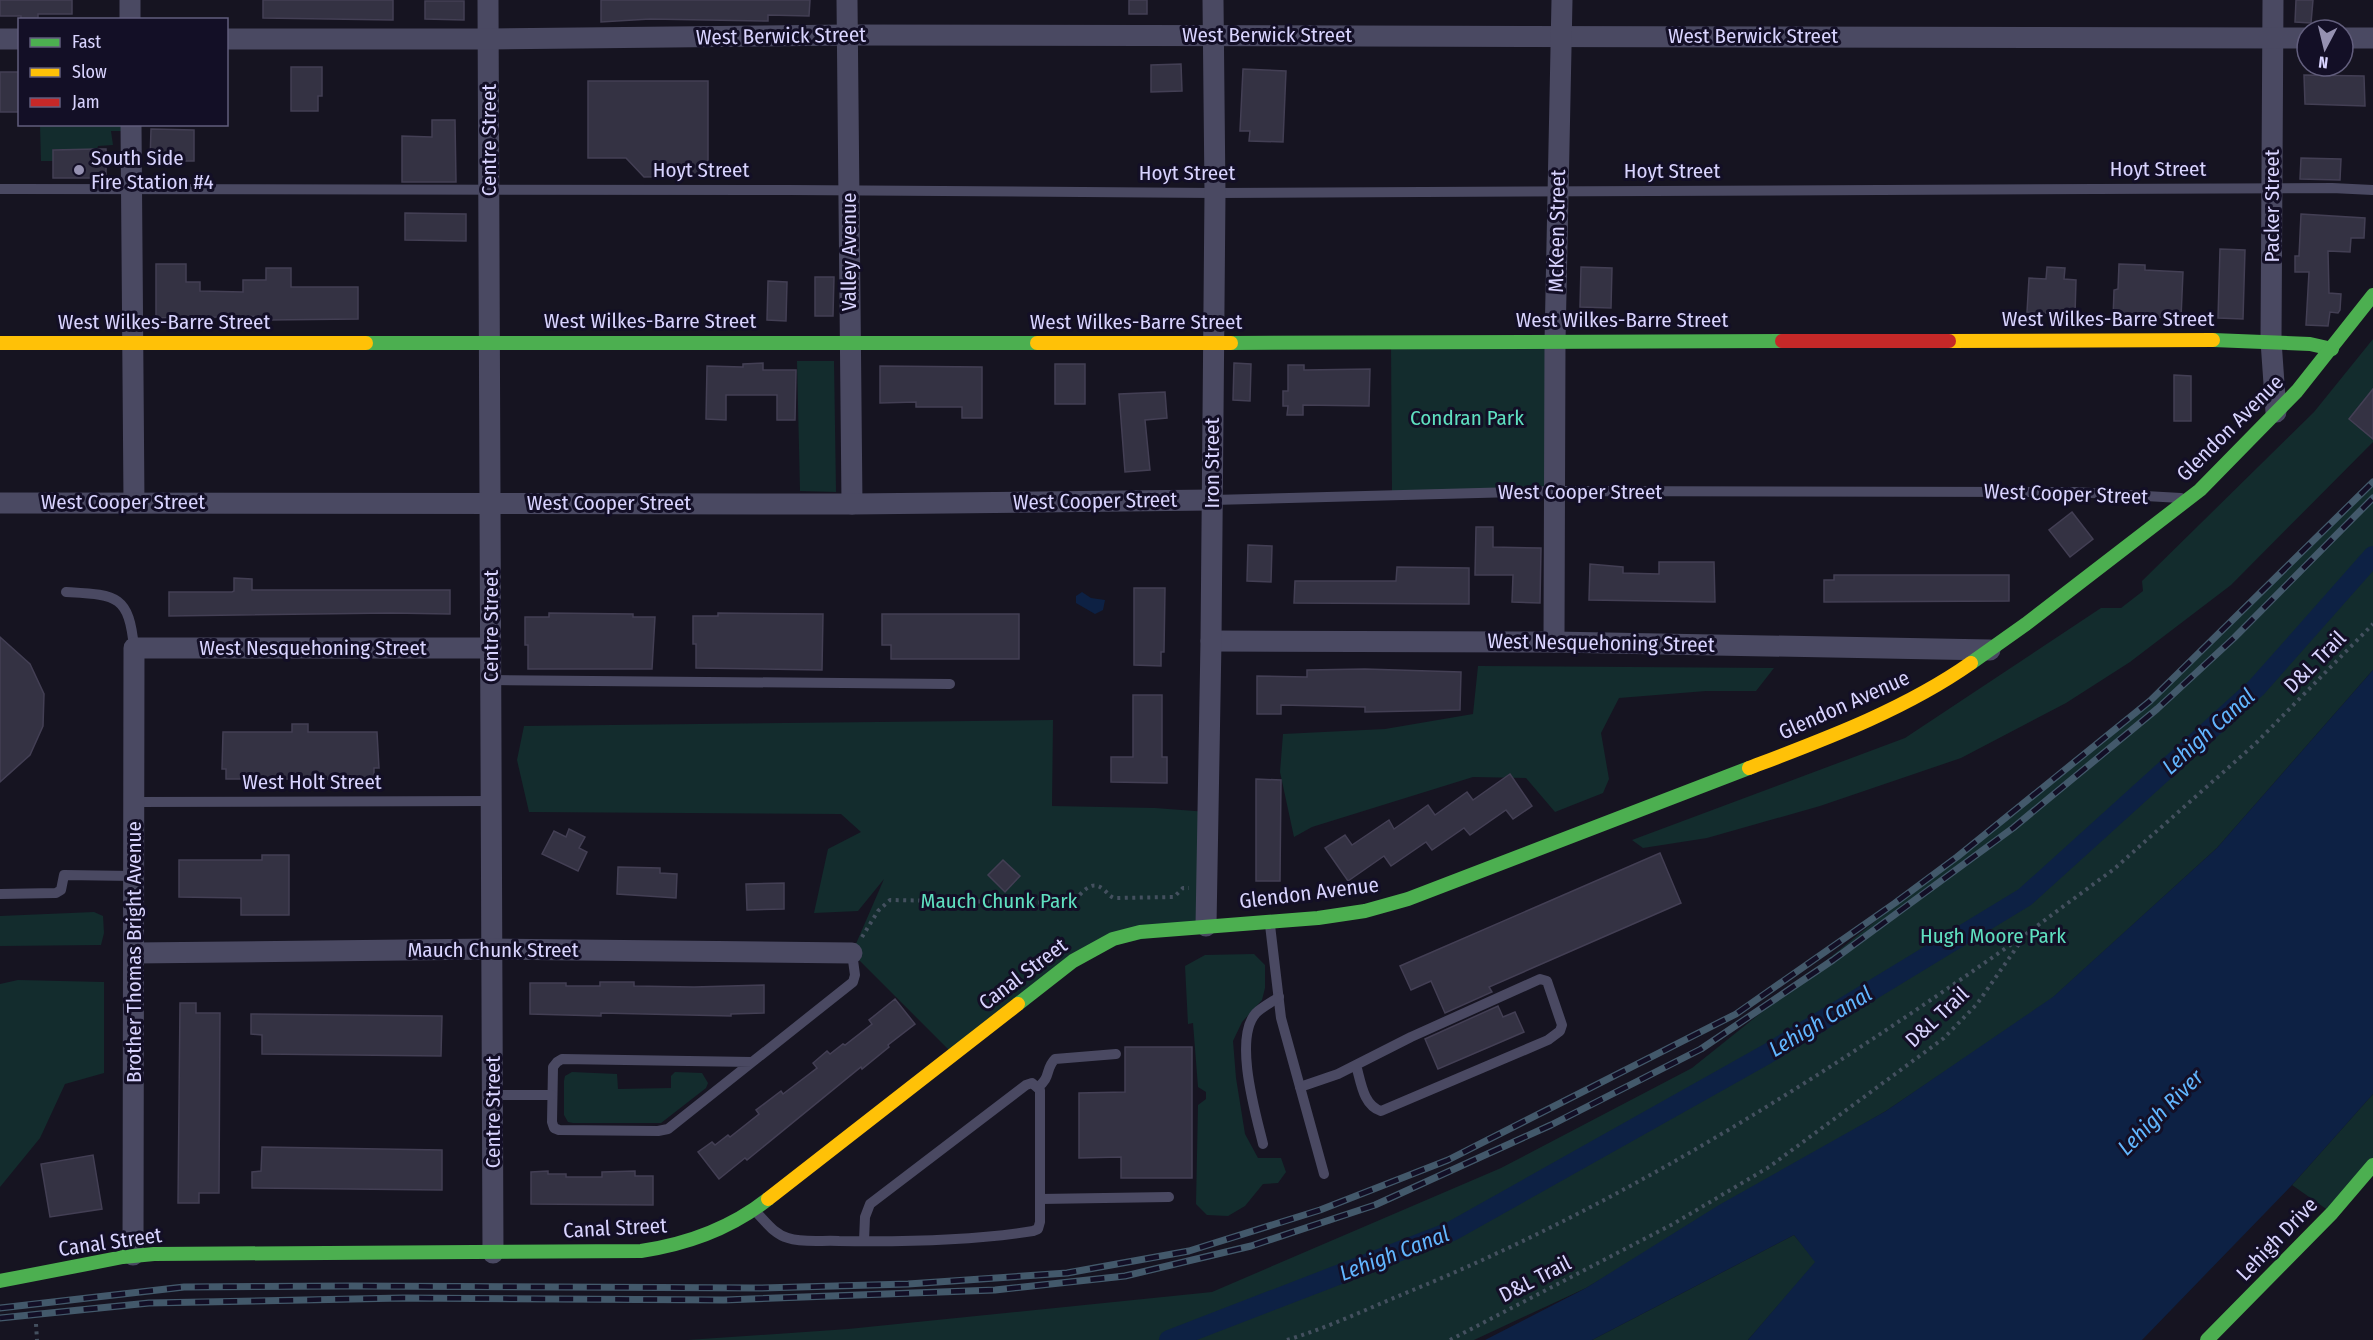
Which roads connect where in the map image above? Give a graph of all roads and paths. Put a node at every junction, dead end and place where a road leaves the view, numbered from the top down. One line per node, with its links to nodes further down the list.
1 (130, 0): 7 (street)
2 (488, 0): 18 (street, Centre Street)
3 (847, 0): 8 (street, Valley Avenue)
4 (1213, 0): 9 (street, Iron Street)
5 (1562, 0): 10 (street, McKeen Street)
6 (2273, 0): 11 (street, Packer Street)
7 (130, 18)
8 (847, 35): 9 (street, West Berwick Street); 18 (street, West Berwick Street); 24 (street, Valley Avenue)
9 (1213, 35): 10 (street, West Berwick Street); 27 (street, Iron Street)
10 (1561, 35): 11 (street, West Berwick Street); 25 (street, McKeen Street)
11 (2273, 37): 12 (street, West Berwick Street); 20 (street, Packer Street)
12 (2295, 38)
13 (2355, 38): 14 (street)
14 (2373, 38)
15 (0, 39): 16 (street)
16 (18, 39)
17 (228, 39): 18 (street, West Berwick Street)
18 (489, 39): 22 (street, Centre Street)
19 (130, 126): 23 (street)
20 (2272, 188): 25 (lane, Hoyt Street); 26 (lane, Hoyt Street); 29 (street, Packer Street)
21 (0, 189): 23 (lane, Hoyt Street)
22 (489, 189): 23 (lane, Hoyt Street); 24 (lane, Hoyt Street); 30 (street, Centre Street)
23 (131, 190): 34 (street)
24 (849, 190): 27 (lane, Hoyt Street); 31 (street, Valley Avenue)
25 (1558, 190): 27 (lane, Hoyt Street); 32 (street, McKeen Street)
26 (2373, 190)
27 (1215, 193): 35 (street, Iron Street)
28 (2373, 295): 36 (street, Glendon Avenue)
29 (2271, 341): 32 (street, West Wilkes-Barre Street); 36 (street, West Wilkes-Barre Street); 37 (street, Packer Street)
30 (490, 342): 31 (street, West Wilkes-Barre Street); 34 (street, West Wilkes-Barre Street); 42 (street, Centre Street)
31 (850, 342): 35 (street, West Wilkes-Barre Street); 44 (street, Valley Avenue)
32 (1555, 342): 35 (street, West Wilkes-Barre Street); 38 (street, McKeen Street)
33 (0, 343): 34 (street, West Wilkes-Barre Street)
34 (132, 343): 41 (street)
35 (1213, 343): 40 (street, Iron Street)
36 (2332, 349): 37 (street, Glendon Avenue)
37 (2277, 411): 39 (street, Glendon Avenue)
38 (1555, 491): 39 (lane, West Cooper Street); 40 (lane, West Cooper Street); 48 (street, McKeen Street)
39 (2189, 499): 51 (street, Glendon Avenue)
40 (1212, 500): 44 (street, West Cooper Street); 47 (street, Iron Street)
41 (134, 502): 42 (street, West Cooper Street); 43 (street, West Cooper Street)
42 (491, 502): 44 (street, West Cooper Street); 50 (street, Centre Street)
43 (0, 503)
44 (852, 504)
45 (66, 592): 49 (lane)
46 (2373, 624): 61 (path, D&L Trail)
47 (1212, 640): 48 (street, West Nesquehoning Street); 57 (street, Iron Street)
48 (1554, 642): 51 (street, West Nesquehoning Street)
49 (134, 648): 50 (street, West Nesquehoning Street); 55 (street, Brother Thomas Bright Avenue)
50 (491, 648): 52 (street, Centre Street)
51 (1990, 650): 59 (street, Glendon Avenue)
52 (491, 680): 53 (lane); 54 (street, Centre Street)
53 (950, 684)
54 (491, 801): 55 (lane, West Holt Street); 62 (street, Centre Street)
55 (134, 802): 56 (street, Brother Thomas Bright Avenue)
56 (134, 876): 58 (lane); 63 (street, Brother Thomas Bright Avenue)
57 (1207, 888): 60 (street, Iron Street); 64 (path)
58 (0, 894)
59 (1269, 921): 60 (street, Glendon Avenue); 65 (lane)
60 (1206, 926): 78 (street, Canal Street)
61 (2026, 934): 85 (path); 86 (path, D&L Trail)
62 (492, 950): 63 (street, Mauch Chunk Street); 64 (street, Mauch Chunk Street); 71 (street, Centre Street)
63 (134, 953): 81 (street, Brother Thomas Bright Avenue)
64 (852, 953): 67 (lane)
65 (1279, 997): 69 (lane); 73 (lane)
66 (1116, 1054): 70 (lane)
67 (752, 1062): 72 (lane); 72 (lane)
68 (1356, 1065): 68 (lane); 69 (lane)
69 (1300, 1087): 75 (lane)
70 (1038, 1088): 77 (lane); 79 (lane)
71 (493, 1095): 72 (lane); 80 (street, Centre Street)
72 (552, 1095)
73 (1263, 1144)
74 (2373, 1168): 87 (street, Lehigh Drive)
75 (1324, 1174)
76 (1169, 1197): 77 (lane)
77 (1040, 1199): 79 (lane)
78 (754, 1210): 79 (lane); 80 (street, Canal Street)
79 (864, 1241)
80 (493, 1253): 81 (street, Canal Street)
81 (133, 1255): 82 (street, Canal Street)
82 (0, 1281)
83 (36, 1324): 84 (path)
84 (37, 1340)
85 (1287, 1340)
86 (1450, 1340)
87 (2207, 1340)

